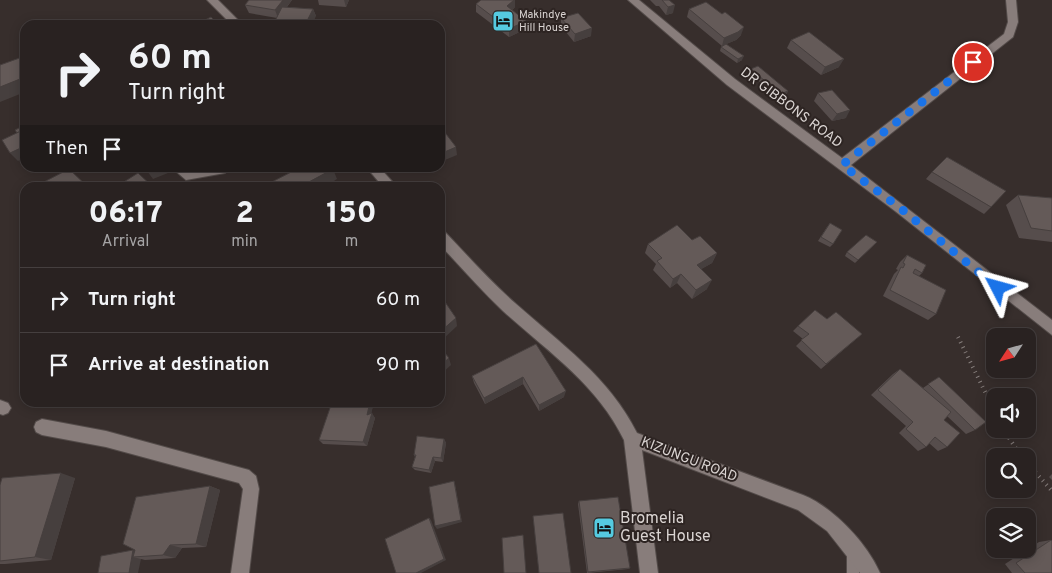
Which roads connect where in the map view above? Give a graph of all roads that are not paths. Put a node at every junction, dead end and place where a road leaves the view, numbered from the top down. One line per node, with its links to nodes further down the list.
1 (212, 0): 4 (street)
2 (633, 0): 5 (street, DR GIBBONS ROAD)
3 (1011, 0): 5 (street)
4 (233, 20)
5 (842, 165): 11 (street, DR GIBBONS ROAD)
6 (183, 172): 7 (street)
7 (203, 172)
8 (377, 172): 9 (street)
9 (386, 182)
10 (445, 241): 13 (street, KIZUNGU ROAD)
11 (1052, 329)
12 (42, 427): 15 (street)
13 (632, 439): 14 (street, KIZUNGU ROAD); 16 (street)
14 (853, 548): 17 (lane); 18 (street, KIZUNGU ROAD)
15 (240, 573)
16 (649, 573)
17 (853, 573)
18 (871, 573)

